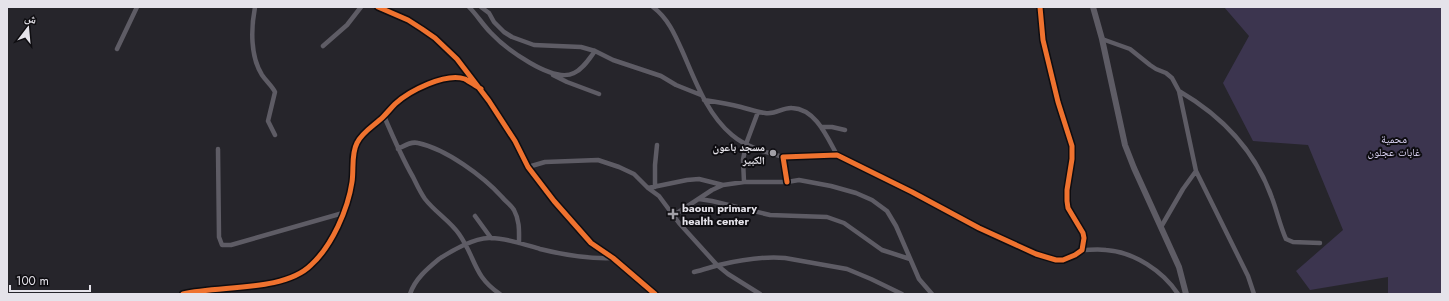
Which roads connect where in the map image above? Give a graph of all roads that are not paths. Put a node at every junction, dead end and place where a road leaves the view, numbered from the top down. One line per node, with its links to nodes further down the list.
1 (137, 7): 12 (street)
2 (255, 7): 24 (street)
3 (362, 7): 11 (street)
4 (378, 7): 15 (street)
5 (469, 7): 14 (street)
6 (481, 7): 13 (street)
7 (653, 7): 18 (street)
8 (1040, 7): 47 (street)
9 (1093, 7): 10 (street)
10 (1102, 39): 16 (street); 42 (street)
11 (323, 46)
12 (117, 49)
13 (595, 51): 14 (street); 18 (street)
14 (548, 72): 17 (street)
15 (481, 89): 21 (street); 31 (street)
16 (1179, 91): 32 (street); 45 (street)
17 (599, 94)
18 (701, 95): 19 (street)
19 (704, 100): 20 (street); 25 (street)
20 (758, 112): 22 (street); 25 (street)
21 (384, 116): 28 (street); 39 (street)
22 (821, 127): 23 (street); 29 (street)
23 (845, 130)
24 (275, 135)
25 (746, 144): 30 (street); 33 (street)
26 (657, 145): 36 (street)
27 (218, 149): 39 (street)
28 (398, 149): 44 (street); 46 (street)
29 (837, 155): 30 (street); 47 (street)
30 (783, 157): 34 (street)
31 (528, 167): 37 (street); 48 (street)
32 (1196, 171): 42 (street); 62 (street)
33 (744, 182): 34 (street); 35 (street)
34 (787, 182): 49 (street)
35 (723, 185): 36 (street); 38 (street)
36 (655, 187): 37 (street)
37 (648, 188): 40 (street)
38 (699, 199): 40 (street); 49 (street)
39 (343, 213): 53 (street)
40 (674, 215): 50 (street)
41 (475, 216): 43 (street)
42 (1161, 228): 61 (street)
43 (491, 238): 44 (street); 46 (street)
44 (519, 243): 48 (street)
45 (1320, 243)
46 (466, 245): 54 (street); 55 (street)
47 (1082, 250): 60 (street)
48 (613, 258): 56 (street)
49 (910, 259): 59 (street)
50 (717, 265): 51 (street); 52 (street); 57 (street)
51 (694, 272)
52 (896, 293): 58 (street)
53 (183, 294)
54 (410, 294)
55 (500, 294)
56 (655, 294)
57 (760, 294)
58 (902, 294)
59 (932, 294)
60 (1178, 294)
61 (1186, 294)
62 (1254, 294)

